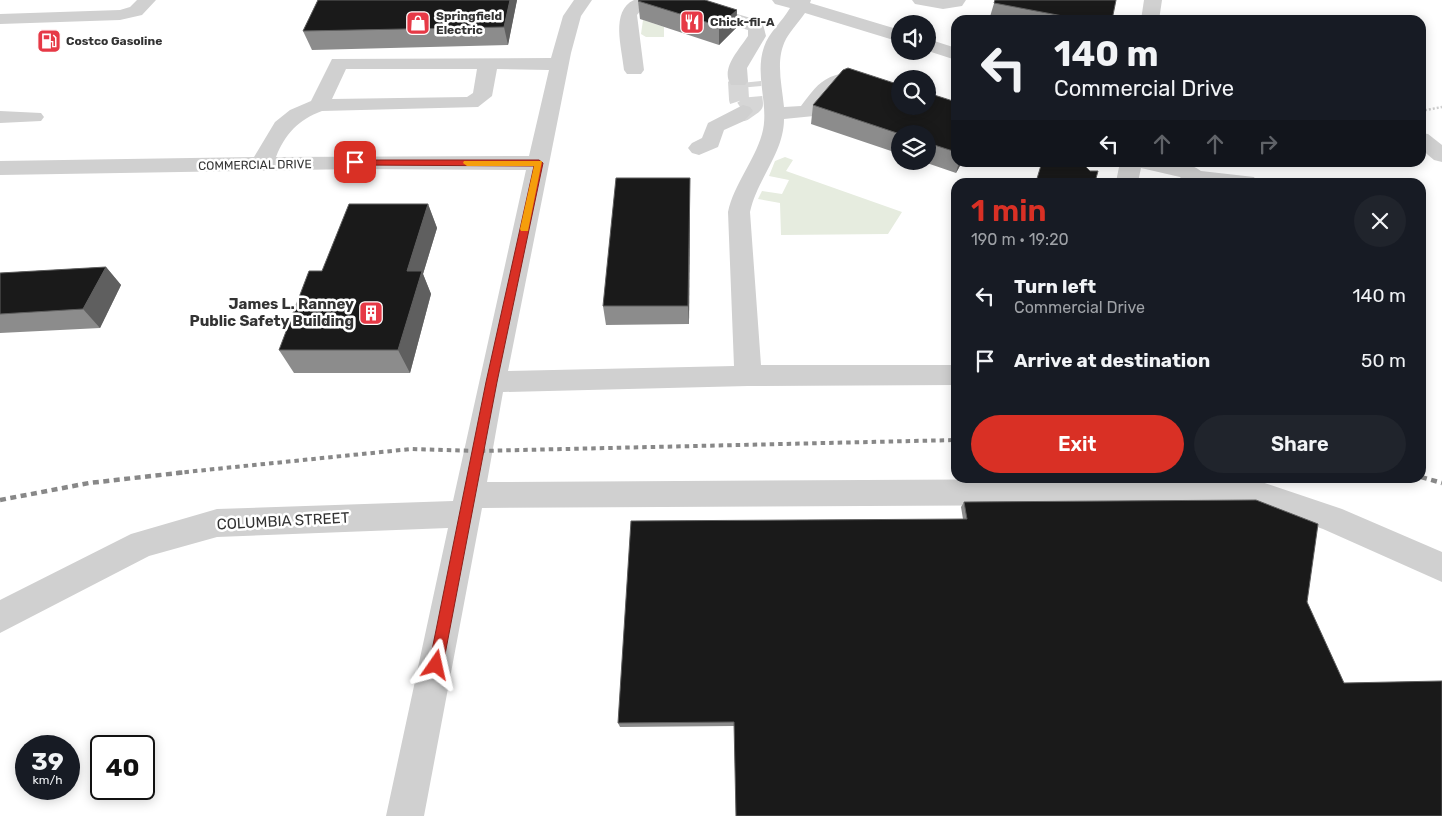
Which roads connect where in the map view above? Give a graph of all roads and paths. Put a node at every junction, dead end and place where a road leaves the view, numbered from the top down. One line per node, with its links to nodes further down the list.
1 (147, 0): 11 (street)
2 (583, 0): 16 (street)
3 (649, 0): 17 (street)
4 (671, 0): 18 (street)
5 (781, 0): 9 (street)
6 (921, 0): 7 (street)
7 (957, 0)
8 (1153, 0): 10 (street)
9 (801, 3): 12 (street); 24 (street)
10 (1151, 15)
11 (0, 19)
12 (891, 33)
13 (936, 48): 14 (street)
14 (951, 52)
15 (488, 64): 16 (street); 20 (street); 20 (street)
16 (560, 64): 32 (street)
17 (634, 70)
18 (745, 82)
19 (891, 92): 24 (street)
20 (319, 105): 33 (street)
21 (1442, 107): 22 (path)
22 (1426, 110)
23 (744, 111): 30 (street)
24 (773, 113): 38 (street)
25 (0, 117): 26 (street)
26 (34, 117)
27 (1442, 136): 28 (street)
28 (1426, 138)
29 (1426, 142): 31 (street)
30 (699, 148)
31 (1442, 155)
32 (539, 163): 33 (street, COMMERCIAL DRIVE); 39 (street)
33 (262, 164): 35 (street, COMMERCIAL DRIVE)
34 (1165, 167): 36 (street)
35 (0, 168)
36 (1193, 178)
37 (951, 375): 38 (street)
38 (748, 376): 39 (street)
39 (492, 382): 40 (street)
40 (468, 505): 41 (street, COLUMBIA STREET); 42 (street, COLUMBIA STREET); 43 (street)
41 (1442, 567)
42 (0, 617)
43 (405, 816)

